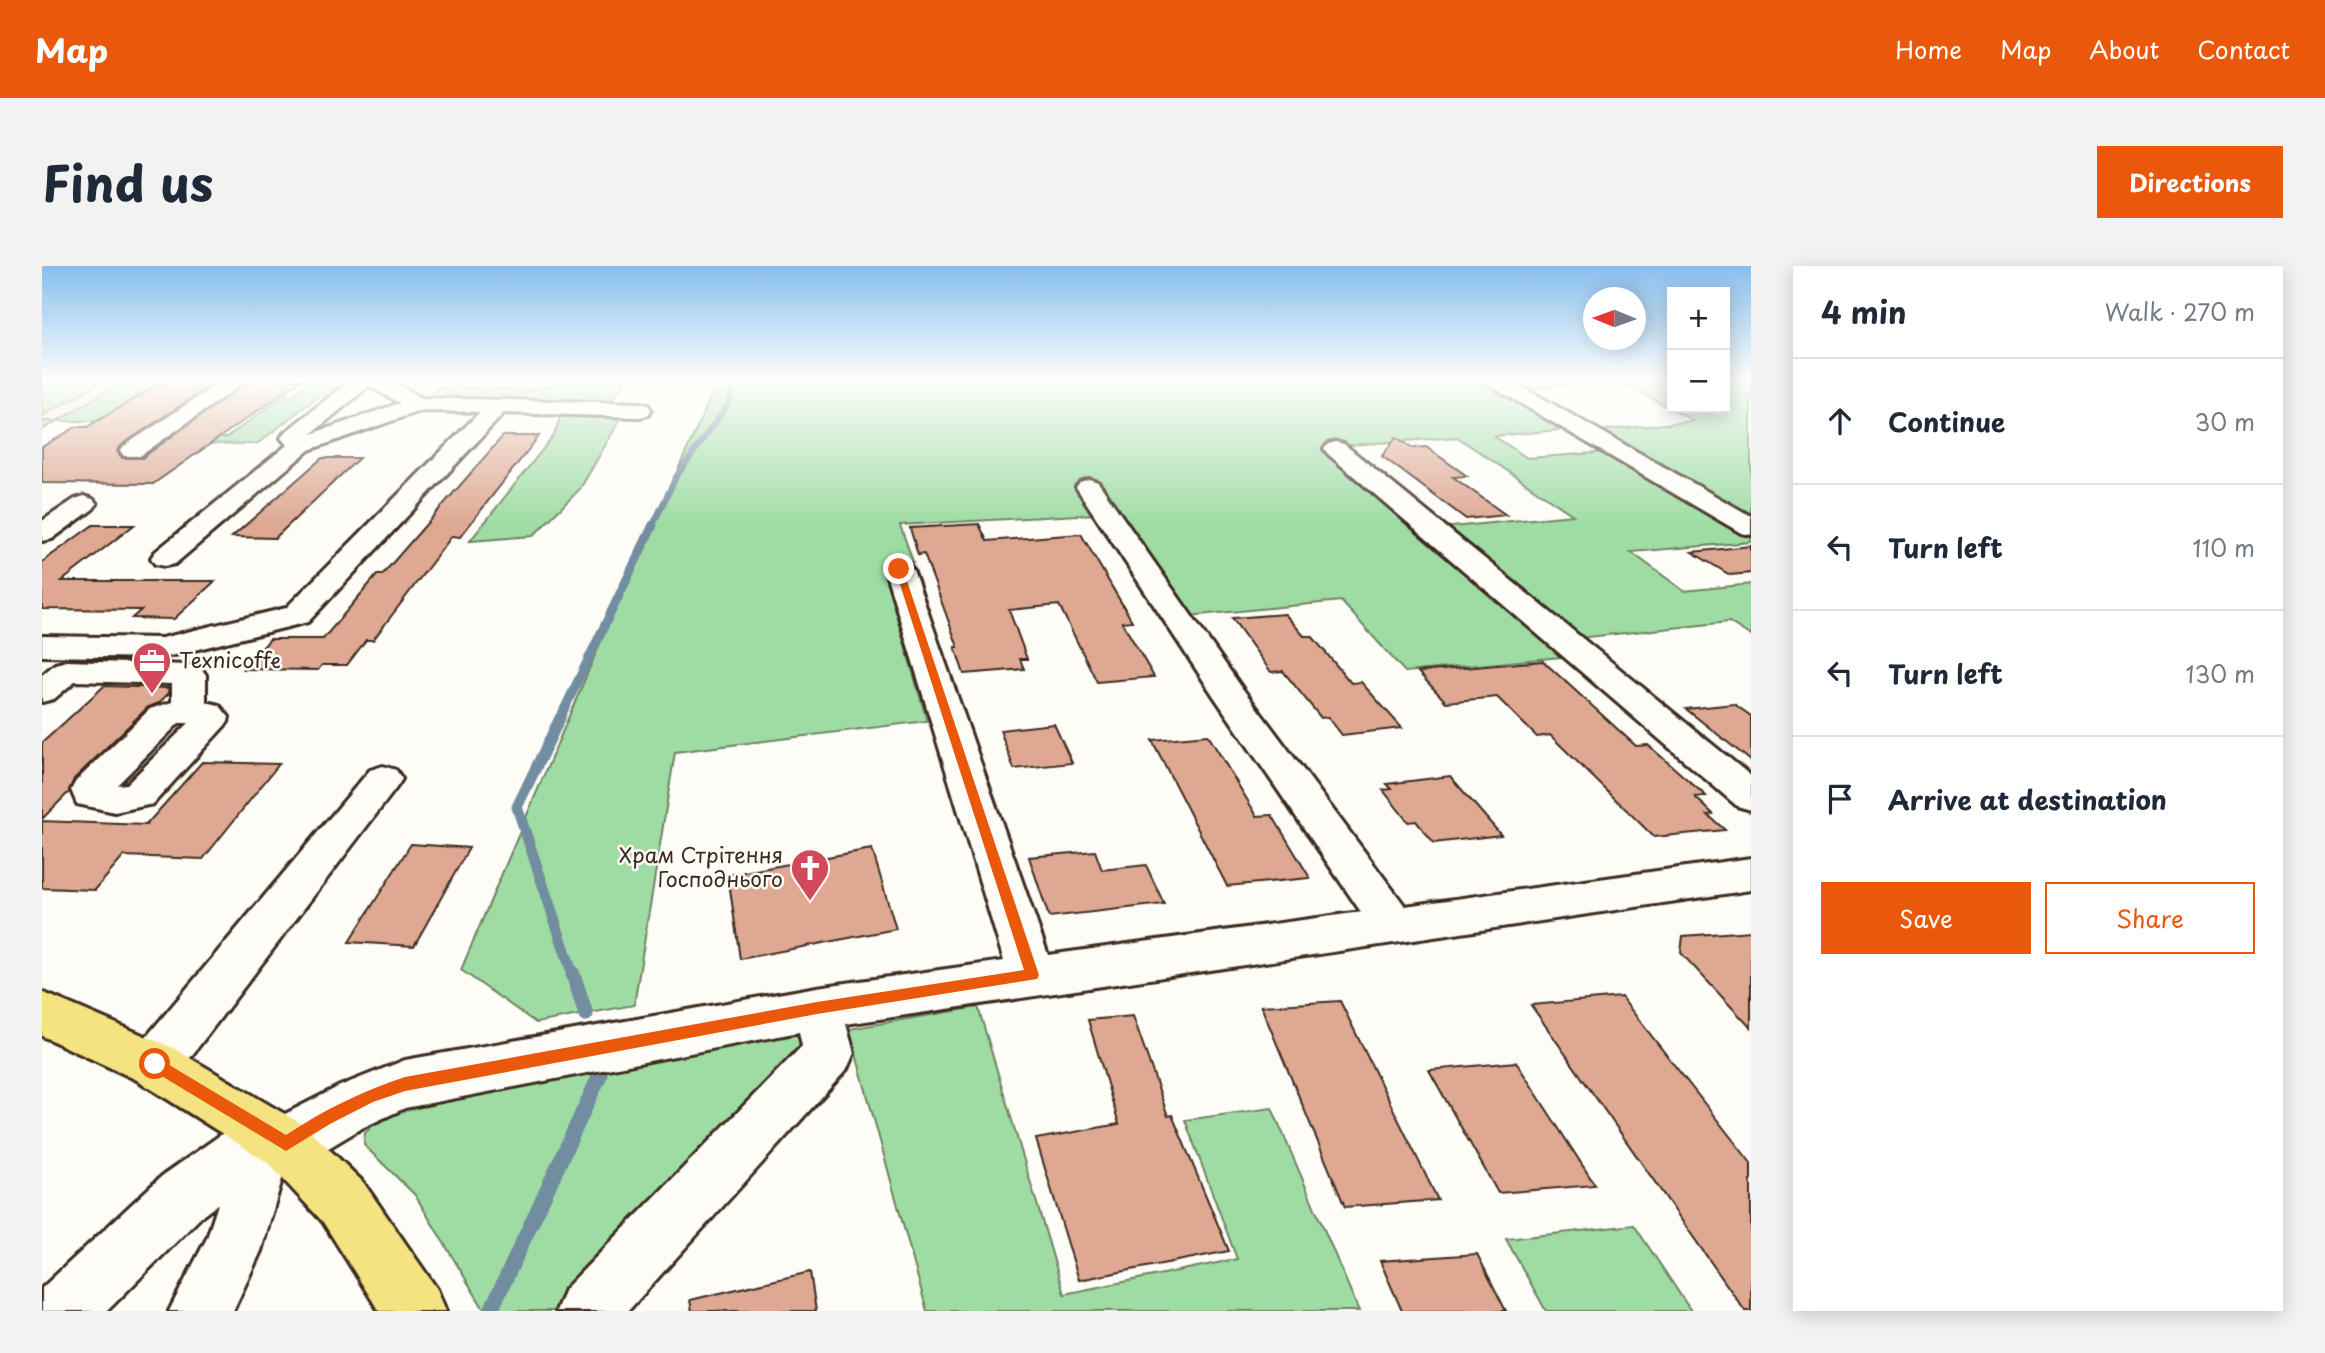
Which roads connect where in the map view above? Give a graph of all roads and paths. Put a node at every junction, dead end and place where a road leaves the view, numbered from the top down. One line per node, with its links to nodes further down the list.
1 (167, 428): 8 (street)
2 (305, 428): 6 (street)
3 (350, 428): 6 (street)
4 (477, 428): 15 (street)
5 (1578, 428): 11 (street)
6 (301, 445): 13 (street)
7 (1336, 449): 19 (street)
8 (132, 451)
9 (1089, 487): 21 (street)
10 (84, 504): 12 (street)
11 (1751, 527)
12 (42, 533)
13 (165, 558)
14 (899, 569): 22 (street)
15 (42, 646)
16 (42, 692): 17 (street)
17 (189, 712)
18 (383, 779): 25 (street)
19 (1751, 797)
20 (1751, 874): 21 (street)
21 (1395, 926): 22 (street)
22 (1032, 975): 23 (street)
23 (817, 1008): 26 (street); 30 (street)
24 (42, 1013): 25 (main road)
25 (155, 1064): 26 (main road)
26 (277, 1138): 27 (street); 28 (street); 29 (main road)
27 (63, 1311)
28 (200, 1311)
29 (415, 1311)
30 (587, 1311)

